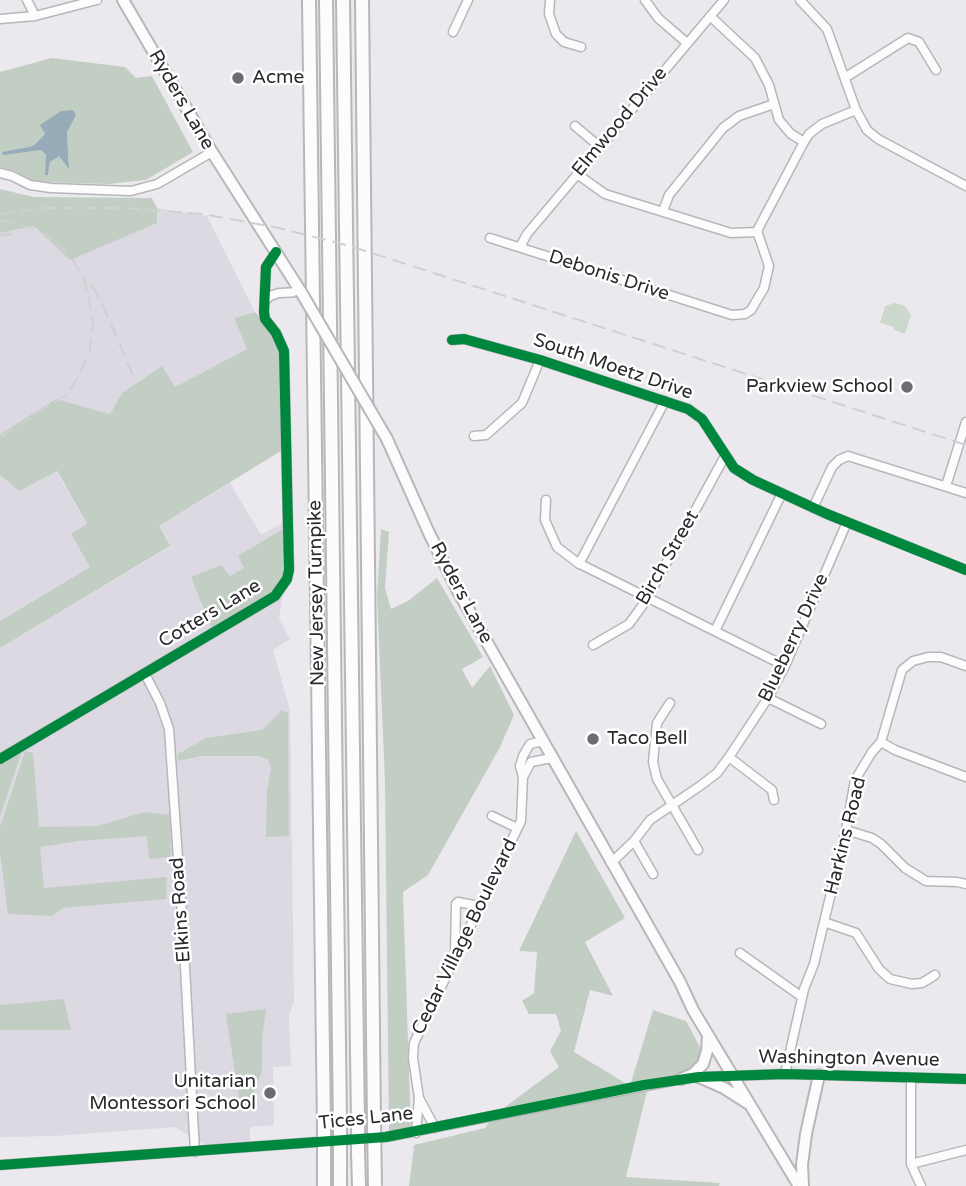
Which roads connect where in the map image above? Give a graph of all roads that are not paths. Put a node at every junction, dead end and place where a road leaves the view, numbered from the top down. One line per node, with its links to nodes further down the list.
1 (27, 0): 13 (street)
2 (97, 0): 13 (street)
3 (123, 0): 26 (main road, Ryders Lane)
4 (309, 0): 101 (highway, New Jersey Turnpike, bridge)
5 (326, 0): 102 (highway, New Jersey Turnpike, bridge)
6 (343, 0): 103 (highway, New Jersey Turnpike, bridge)
7 (362, 0): 104 (highway, bridge)
8 (468, 0): 16 (street)
9 (550, 0): 18 (street)
10 (645, 0): 17 (street)
11 (724, 0): 14 (street, Elmwood Drive)
12 (800, 0): 20 (street)
13 (35, 16): 15 (street)
14 (710, 16): 17 (street, Elmwood Drive); 21 (street)
15 (0, 19)
16 (453, 32)
17 (687, 43): 25 (street, Elmwood Drive)
18 (581, 47)
19 (936, 70): 20 (street)
20 (846, 77): 22 (street)
21 (774, 104): 24 (street); 30 (street)
22 (856, 110): 24 (street); 29 (street)
23 (575, 126): 25 (street)
24 (804, 142): 31 (street)
25 (600, 147): 28 (street, Elmwood Drive)
26 (212, 152): 27 (street); 34 (main road, Ryders Lane)
27 (0, 173)
28 (577, 173): 30 (street); 33 (street, Elmwood Drive)
29 (966, 186)
30 (663, 211): 31 (street)
31 (758, 232): 33 (street, Debonis Drive)
32 (490, 238): 33 (street, Debonis Drive)
33 (520, 247)
34 (276, 252): 35 (main road, Ryders Lane); 36 (street, Cotters Lane)
35 (301, 292): 36 (street); 60 (main road, Ryders Lane, bridge)
36 (265, 301): 56 (street, Cotters Lane)
37 (452, 341): 38 (street, South Moetz Drive)
38 (540, 360): 39 (street, South Moetz Drive); 41 (street)
39 (665, 401): 42 (street, South Moetz Drive); 49 (street)
40 (966, 422): 43 (street)
41 (474, 436)
42 (725, 456): 44 (street, South Moetz Drive); 51 (street, Birch Street)
43 (946, 486): 45 (street); 47 (street)
44 (782, 493): 47 (street, South Moetz Drive); 52 (street)
45 (966, 493)
46 (545, 500): 49 (street)
47 (813, 508): 48 (street, South Moetz Drive)
48 (847, 522): 50 (street, South Moetz Drive); 54 (street, Blueberry Drive)
49 (579, 564): 51 (street)
50 (966, 570)
51 (647, 597): 52 (street); 53 (street, Birch Street)
52 (715, 631): 54 (street)
53 (593, 645)
54 (785, 666): 57 (street, Blueberry Drive)
55 (966, 666): 61 (street, Harkins Road)
56 (145, 674): 65 (street, Cotters Lane); 98 (street, Elkins Road)
57 (768, 698): 59 (street); 63 (street, Blueberry Drive)
58 (670, 703): 70 (street)
59 (821, 724)
60 (543, 741): 62 (street); 64 (main road, Ryders Lane); 66 (street, Cedar Village Boulevard)
61 (881, 742): 68 (street); 73 (street, Harkins Road)
62 (523, 756): 66 (street); 67 (street, Cedar Village Boulevard)
63 (729, 757): 69 (street); 70 (street, Blueberry Drive)
64 (552, 758): 66 (street); 76 (main road, Ryders Lane)
65 (0, 759)
66 (531, 762): 67 (street, Cedar Village Boulevard)
67 (523, 777): 72 (street, Cedar Village Boulevard)
68 (966, 777)
69 (774, 800)
70 (671, 804): 74 (street, Blueberry Drive); 75 (street)
71 (492, 816): 72 (street)
72 (517, 828): 79 (street, Cedar Village Boulevard)
73 (846, 830): 78 (street); 80 (street, Harkins Road)
74 (634, 841): 76 (street, Blueberry Drive); 77 (street)
75 (698, 850)
76 (611, 863): 85 (main road, Ryders Lane)
77 (653, 874)
78 (966, 884)
79 (479, 906): 82 (street, Cedar Village Boulevard); 82 (street)
80 (824, 922): 83 (street); 84 (street, Harkins Road)
81 (740, 953): 84 (street)
82 (455, 955): 93 (street, Cedar Village Boulevard)
83 (935, 975)
84 (802, 998): 86 (street, Harkins Road)
85 (708, 1035): 88 (main road, Ryders Lane); 90 (main road)
86 (785, 1074): 87 (street, Washington Avenue); 88 (street, Washington Avenue)
87 (819, 1075): 91 (street, Washington Avenue); 105 (main road)
88 (732, 1076): 89 (street, Tices Lane); 94 (main road, Ryders Lane)
89 (699, 1077): 90 (street, Tices Lane); 94 (main road)
90 (681, 1079): 95 (street, Tices Lane)
91 (911, 1079): 92 (street, Washington Avenue); 99 (street)
92 (966, 1079)
93 (419, 1098): 95 (street, Cedar Village Boulevard); 96 (street, Cedar Village Boulevard)
94 (751, 1104): 105 (main road, Ryders Lane)
95 (435, 1129): 96 (street, Tices Lane)
96 (416, 1133): 98 (street, Tices Lane)
97 (966, 1150): 99 (street)
98 (195, 1152): 100 (street, Tices Lane)
99 (911, 1164): 106 (street)
100 (0, 1165)
101 (324, 1186)
102 (340, 1186)
103 (359, 1186)
104 (374, 1186)
105 (801, 1186)
106 (921, 1186)

